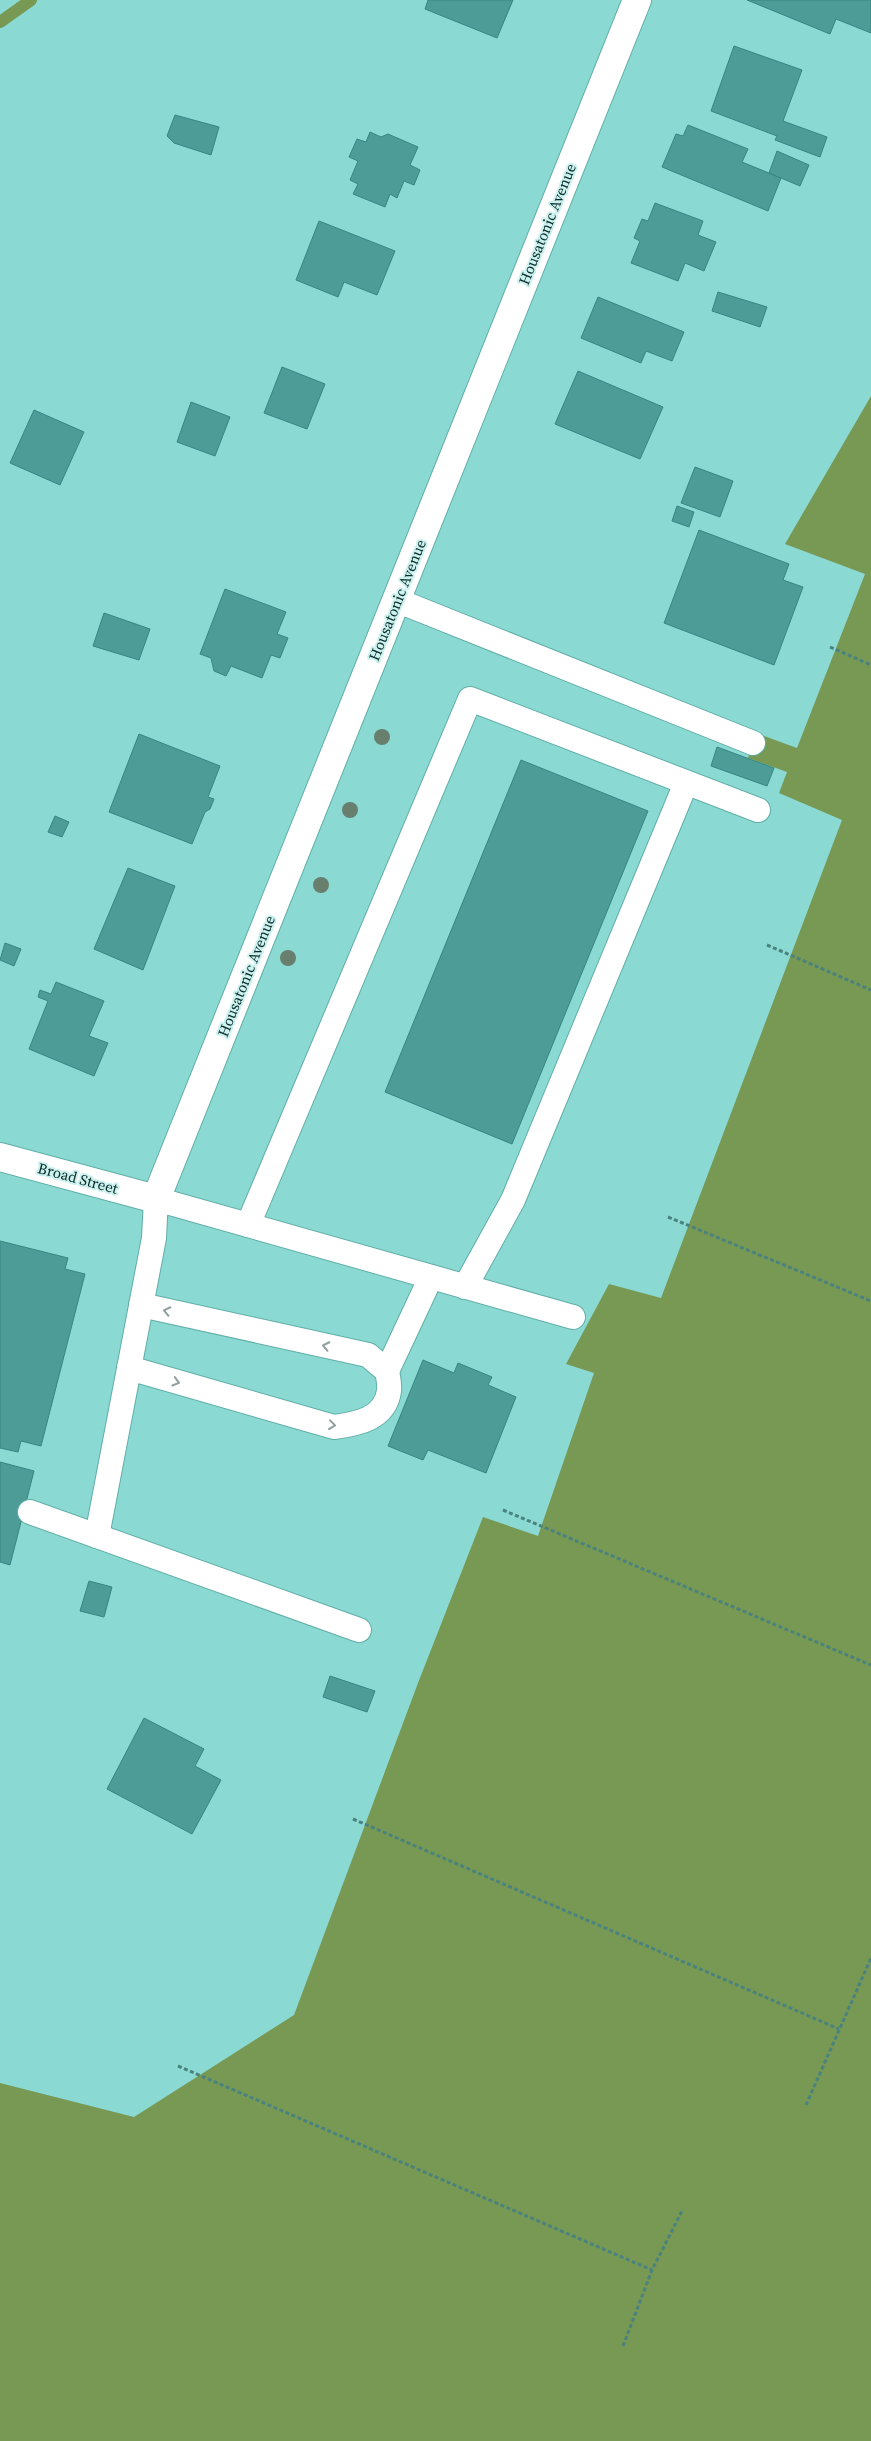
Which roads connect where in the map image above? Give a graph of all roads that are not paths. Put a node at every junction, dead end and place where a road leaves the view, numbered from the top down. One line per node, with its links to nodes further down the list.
1 (637, 0): 2 (street, Housatonic Avenue)
2 (396, 600): 3 (lane); 7 (street, Housatonic Avenue)
3 (753, 743)
4 (686, 783): 5 (lane); 8 (lane); 10 (lane)
5 (758, 810)
6 (0, 1157): 7 (street, Broad Street)
7 (156, 1199): 8 (lane); 11 (lane)
8 (248, 1226): 9 (lane)
9 (431, 1278): 10 (lane); 14 (lane)
10 (465, 1287): 12 (lane)
11 (141, 1305): 13 (lane); 14 (lane, one-way to 11)
12 (573, 1317)
13 (129, 1368): 14 (lane, one-way to 14); 16 (lane)
14 (387, 1371)
15 (30, 1512): 16 (lane)
16 (97, 1536): 17 (lane)
17 (359, 1630)

